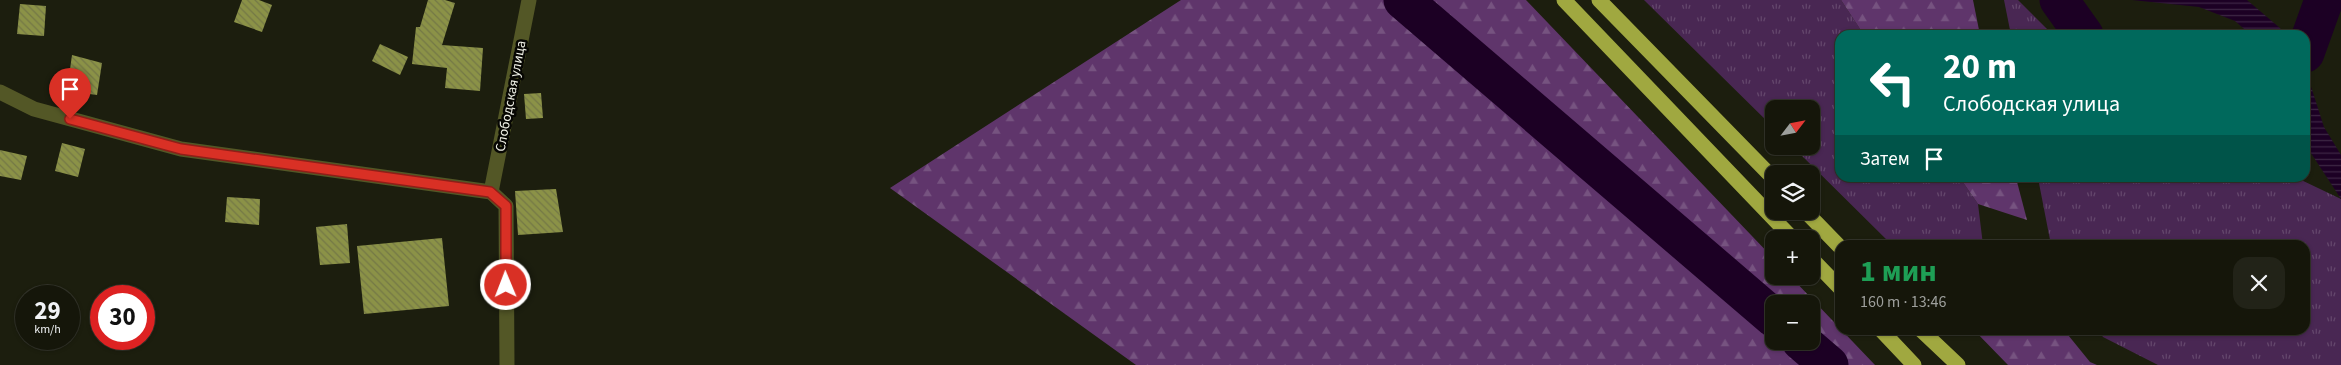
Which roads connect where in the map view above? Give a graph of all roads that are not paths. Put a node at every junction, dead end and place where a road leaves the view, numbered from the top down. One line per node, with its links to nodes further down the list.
1 (529, 0): 6 (street, Слободская улица)
2 (1564, 0): 8 (highway)
3 (1599, 0): 5 (highway)
4 (0, 92): 6 (street)
5 (1765, 170)
6 (490, 192): 14 (street)
7 (1814, 220): 9 (highway)
8 (1784, 230)
9 (1835, 242)
10 (1820, 267): 11 (highway)
11 (1835, 283)
12 (1885, 335): 15 (highway)
13 (1927, 335): 16 (highway)
14 (507, 365)
15 (1914, 365)
16 (1958, 365)

